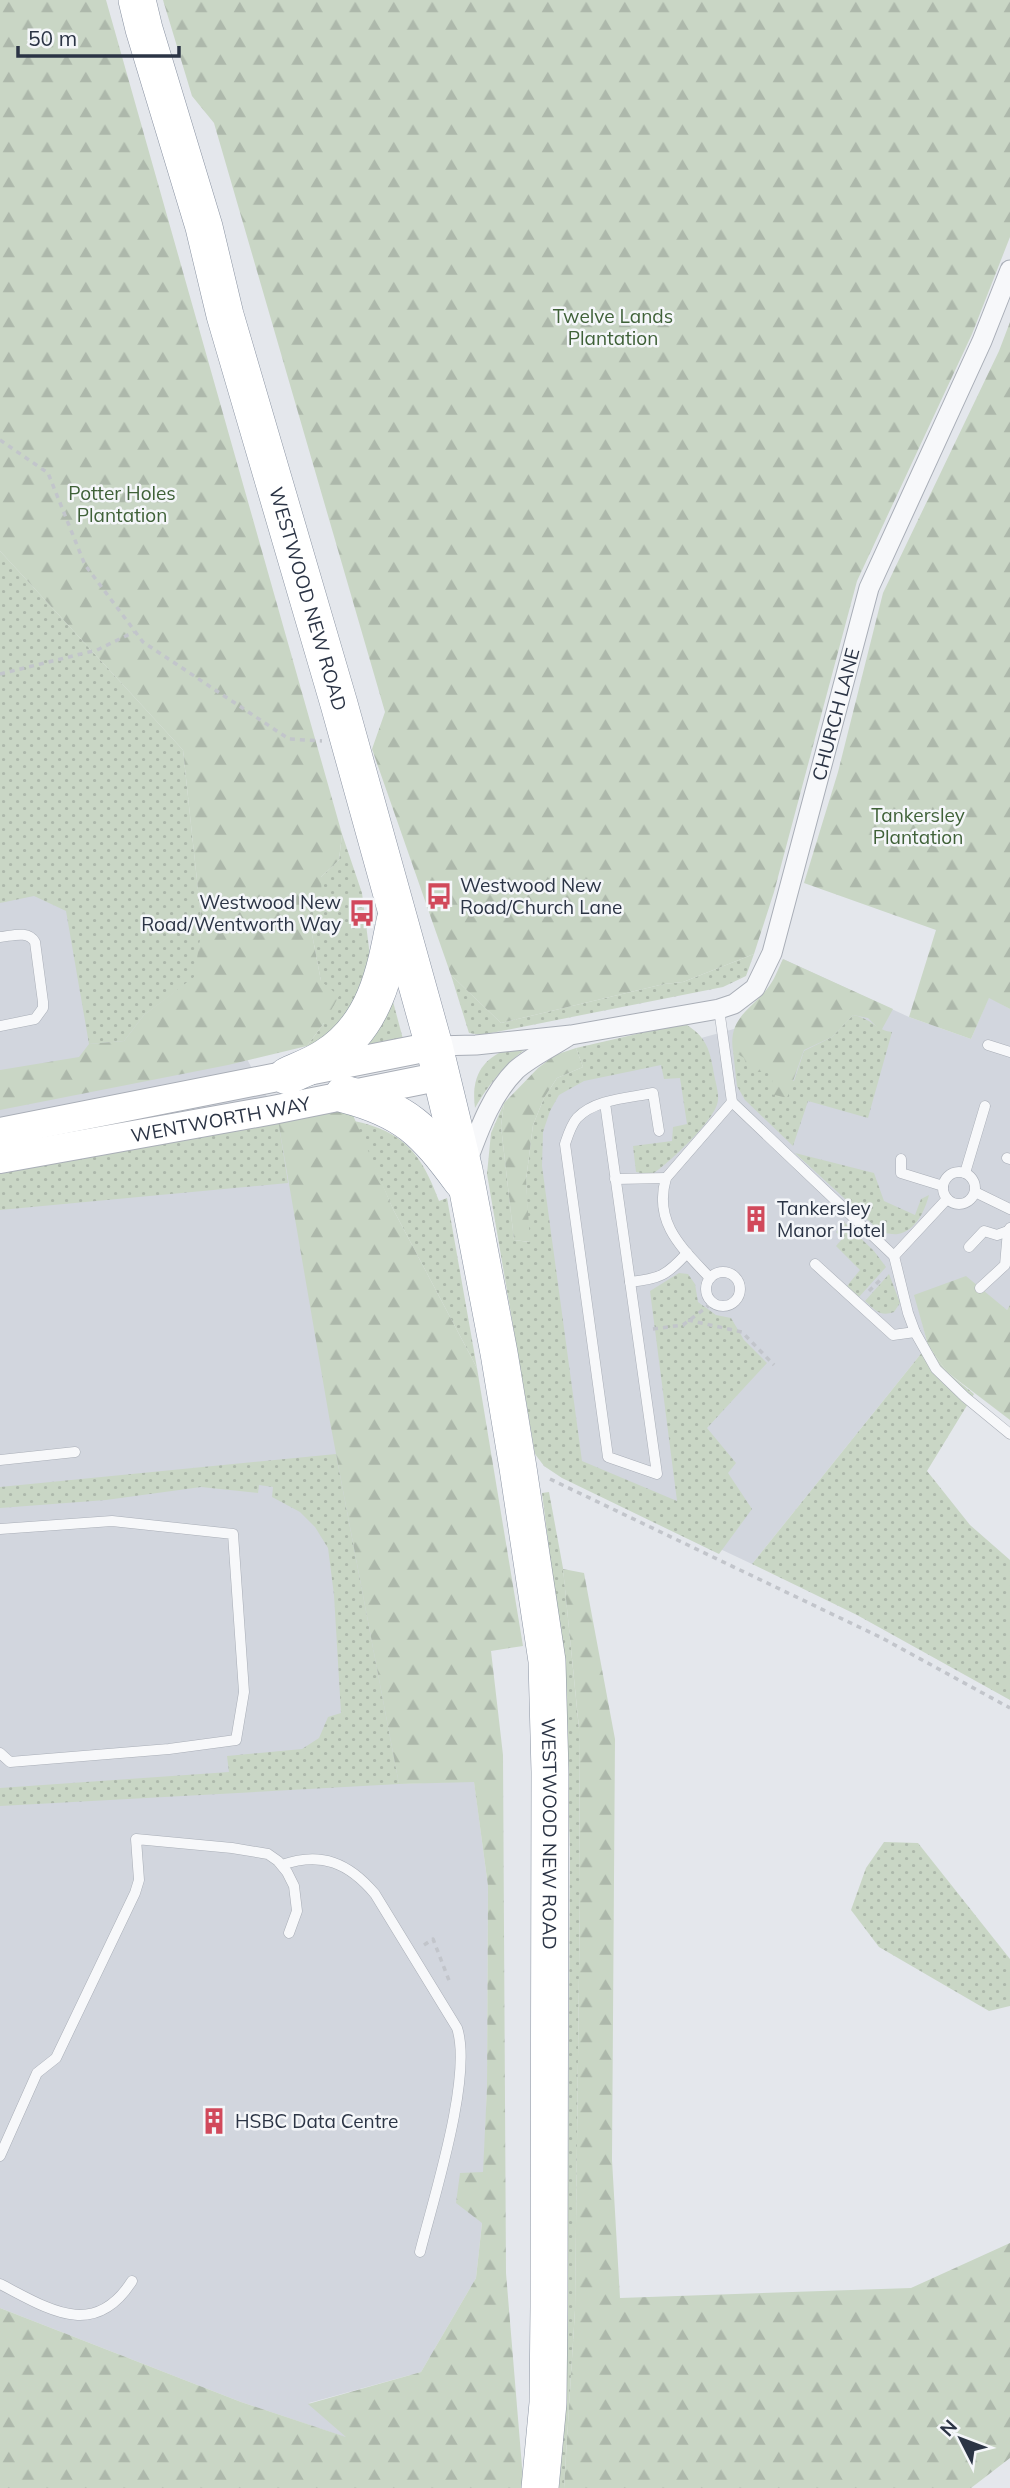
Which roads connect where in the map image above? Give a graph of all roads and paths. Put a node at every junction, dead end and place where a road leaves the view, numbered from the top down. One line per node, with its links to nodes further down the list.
1 (137, 10): 6 (highway, WESTWOOD NEW ROAD)
2 (1010, 270): 9 (street, CHURCH LANE)
3 (0, 440): 4 (path)
4 (134, 632): 5 (path); 6 (path)
5 (0, 674)
6 (348, 743): 7 (highway, WESTWOOD NEW ROAD)
7 (397, 914): 14 (highway, WESTWOOD NEW ROAD); 15 (highway)
8 (0, 937): 10 (lane)
9 (719, 1009): 11 (street, CHURCH LANE); 17 (lane)
10 (0, 1026)
11 (571, 1034): 14 (street, CHURCH LANE); 26 (street, CHURCH LANE)
12 (988, 1045): 13 (lane)
13 (1010, 1052)
14 (438, 1061): 15 (street, WENTWORTH WAY); 16 (street, WENTWORTH WAY); 26 (highway, WESTWOOD NEW ROAD)
15 (287, 1076): 21 (street, WENTWORTH WAY)
16 (344, 1094): 22 (street, WENTWORTH WAY); 26 (highway)
17 (732, 1102): 25 (lane); 35 (lane)
18 (605, 1103): 20 (lane); 27 (lane); 43 (lane)
19 (985, 1106): 24 (lane)
20 (659, 1131)
21 (0, 1132)
22 (0, 1159)
23 (901, 1159): 28 (lane)
24 (965, 1173): 28 (lane); 29 (lane)
25 (666, 1178): 27 (lane); 34 (lane)
26 (465, 1179): 49 (highway, WESTWOOD NEW ROAD)
27 (615, 1179): 38 (lane)
28 (943, 1186): 30 (lane)
29 (975, 1192): 30 (lane); 31 (lane)
30 (947, 1199): 35 (lane)
31 (1010, 1209)
32 (1009, 1230): 33 (lane); 39 (lane)
33 (969, 1247)
34 (687, 1253): 37 (lane); 38 (lane)
35 (895, 1260): 41 (path); 44 (lane)
36 (814, 1264): 41 (lane)
37 (710, 1278): 40 (lane); 40 (lane)
38 (630, 1282): 43 (lane)
39 (980, 1288)
40 (712, 1303): 42 (path)
41 (858, 1303): 44 (lane)
42 (688, 1320): 43 (path); 45 (path)
43 (637, 1332)
44 (915, 1332): 46 (lane)
45 (774, 1366)
46 (1010, 1434)
47 (75, 1452): 48 (lane)
48 (0, 1460)
49 (518, 1468): 51 (path); 59 (highway, WESTWOOD NEW ROAD)
50 (0, 1529): 52 (lane)
51 (1010, 1708)
52 (0, 1753)
53 (282, 1865): 54 (lane); 55 (lane); 56 (lane)
54 (289, 1933)
55 (0, 2156)
56 (421, 2252)
57 (132, 2281): 58 (lane)
58 (0, 2284)
59 (540, 2488)

